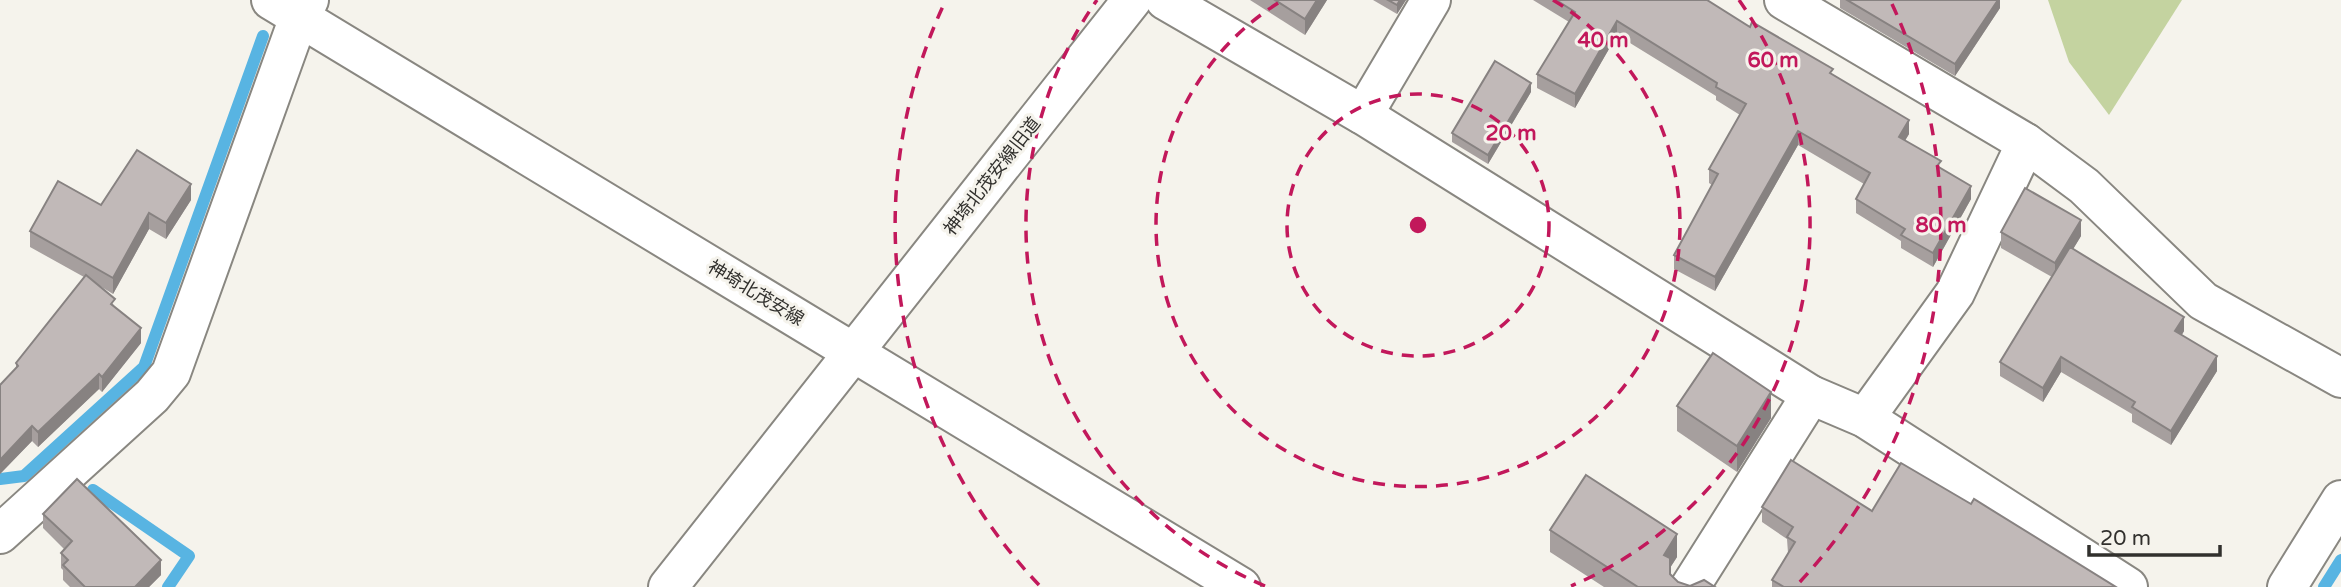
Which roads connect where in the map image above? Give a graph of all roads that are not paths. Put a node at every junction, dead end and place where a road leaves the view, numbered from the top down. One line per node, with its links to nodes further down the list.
1 (1132, 0): 8 (street, 神埼北茂安線旧道)
2 (1166, 0): 6 (street)
3 (1431, 0): 6 (street)
4 (1784, 0): 7 (street)
5 (293, 6): 8 (street, 神埼北茂安線); 13 (street)
6 (1363, 115): 10 (street)
7 (2026, 144): 9 (street); 11 (street)
8 (853, 352): 15 (street, 神埼北茂安線旧道); 16 (street, 神埼北茂安線)
9 (2341, 378)
10 (1811, 395): 11 (street); 14 (street)
11 (1865, 418): 17 (street)
12 (2341, 500): 18 (street)
13 (0, 534)
14 (1705, 582)
15 (668, 587)
16 (1241, 587)
17 (2128, 587)
18 (2287, 587)

